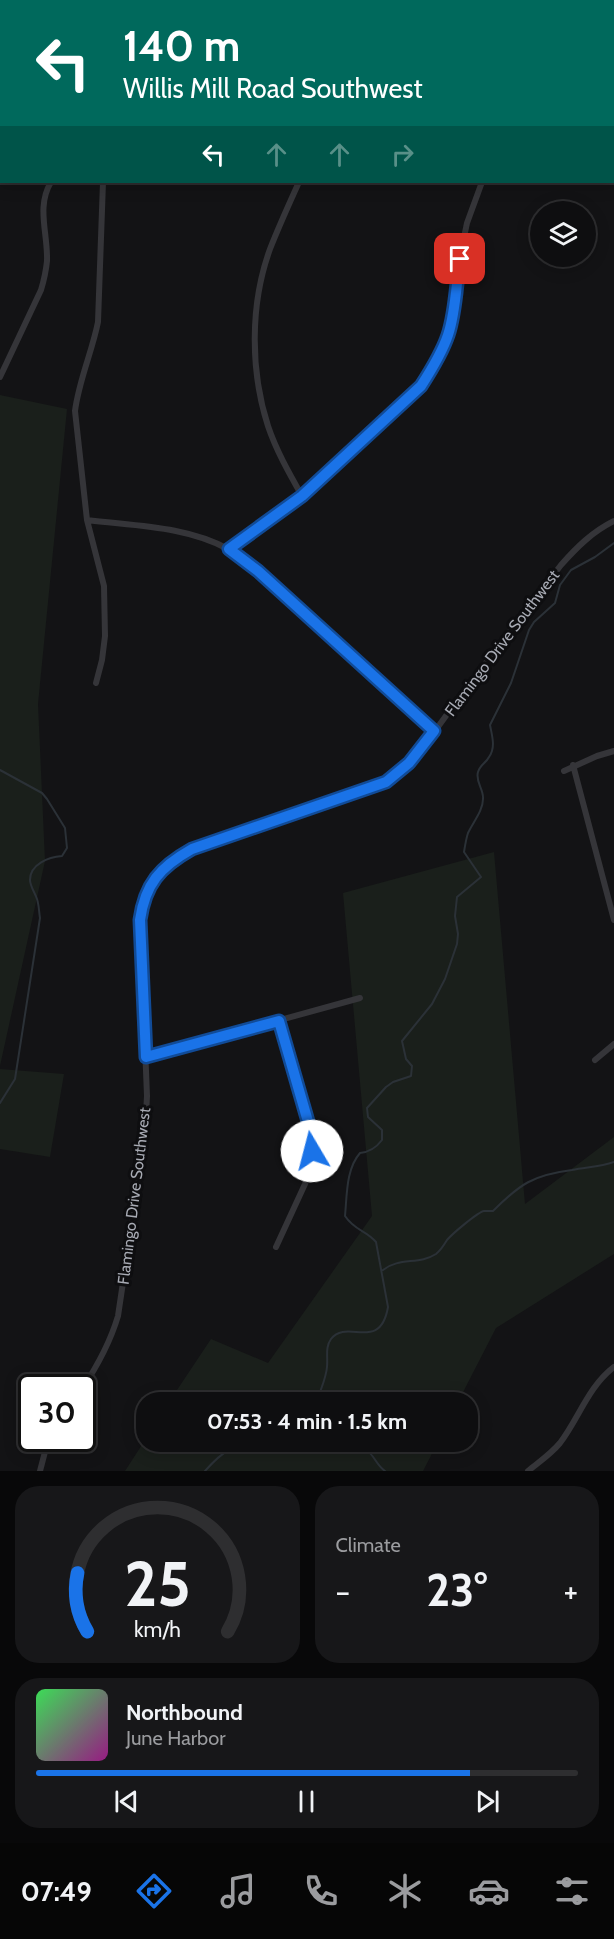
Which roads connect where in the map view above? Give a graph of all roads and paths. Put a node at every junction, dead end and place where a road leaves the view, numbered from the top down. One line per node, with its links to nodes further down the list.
1 (50, 183): 5 (street)
2 (103, 183): 7 (street)
3 (299, 183): 6 (street)
4 (482, 183): 6 (street)
5 (0, 377)
6 (302, 496): 9 (street)
7 (87, 520): 9 (street); 10 (street)
8 (614, 521): 11 (street, Flamingo Drive Southwest)
9 (229, 549): 11 (street)
10 (96, 683)
11 (434, 731): 19 (street, Flamingo Drive Southwest)
12 (614, 751): 13 (street)
13 (573, 765): 14 (street); 15 (street)
14 (564, 771)
15 (614, 920)
16 (360, 998): 17 (street)
17 (279, 1021): 19 (street); 21 (street)
18 (614, 1044): 20 (street)
19 (146, 1057): 23 (street, Flamingo Drive Southwest)
20 (595, 1060)
21 (276, 1247)
22 (614, 1367): 26 (street)
23 (92, 1374)
24 (46, 1452): 25 (street)
25 (40, 1471)
26 (528, 1471)

